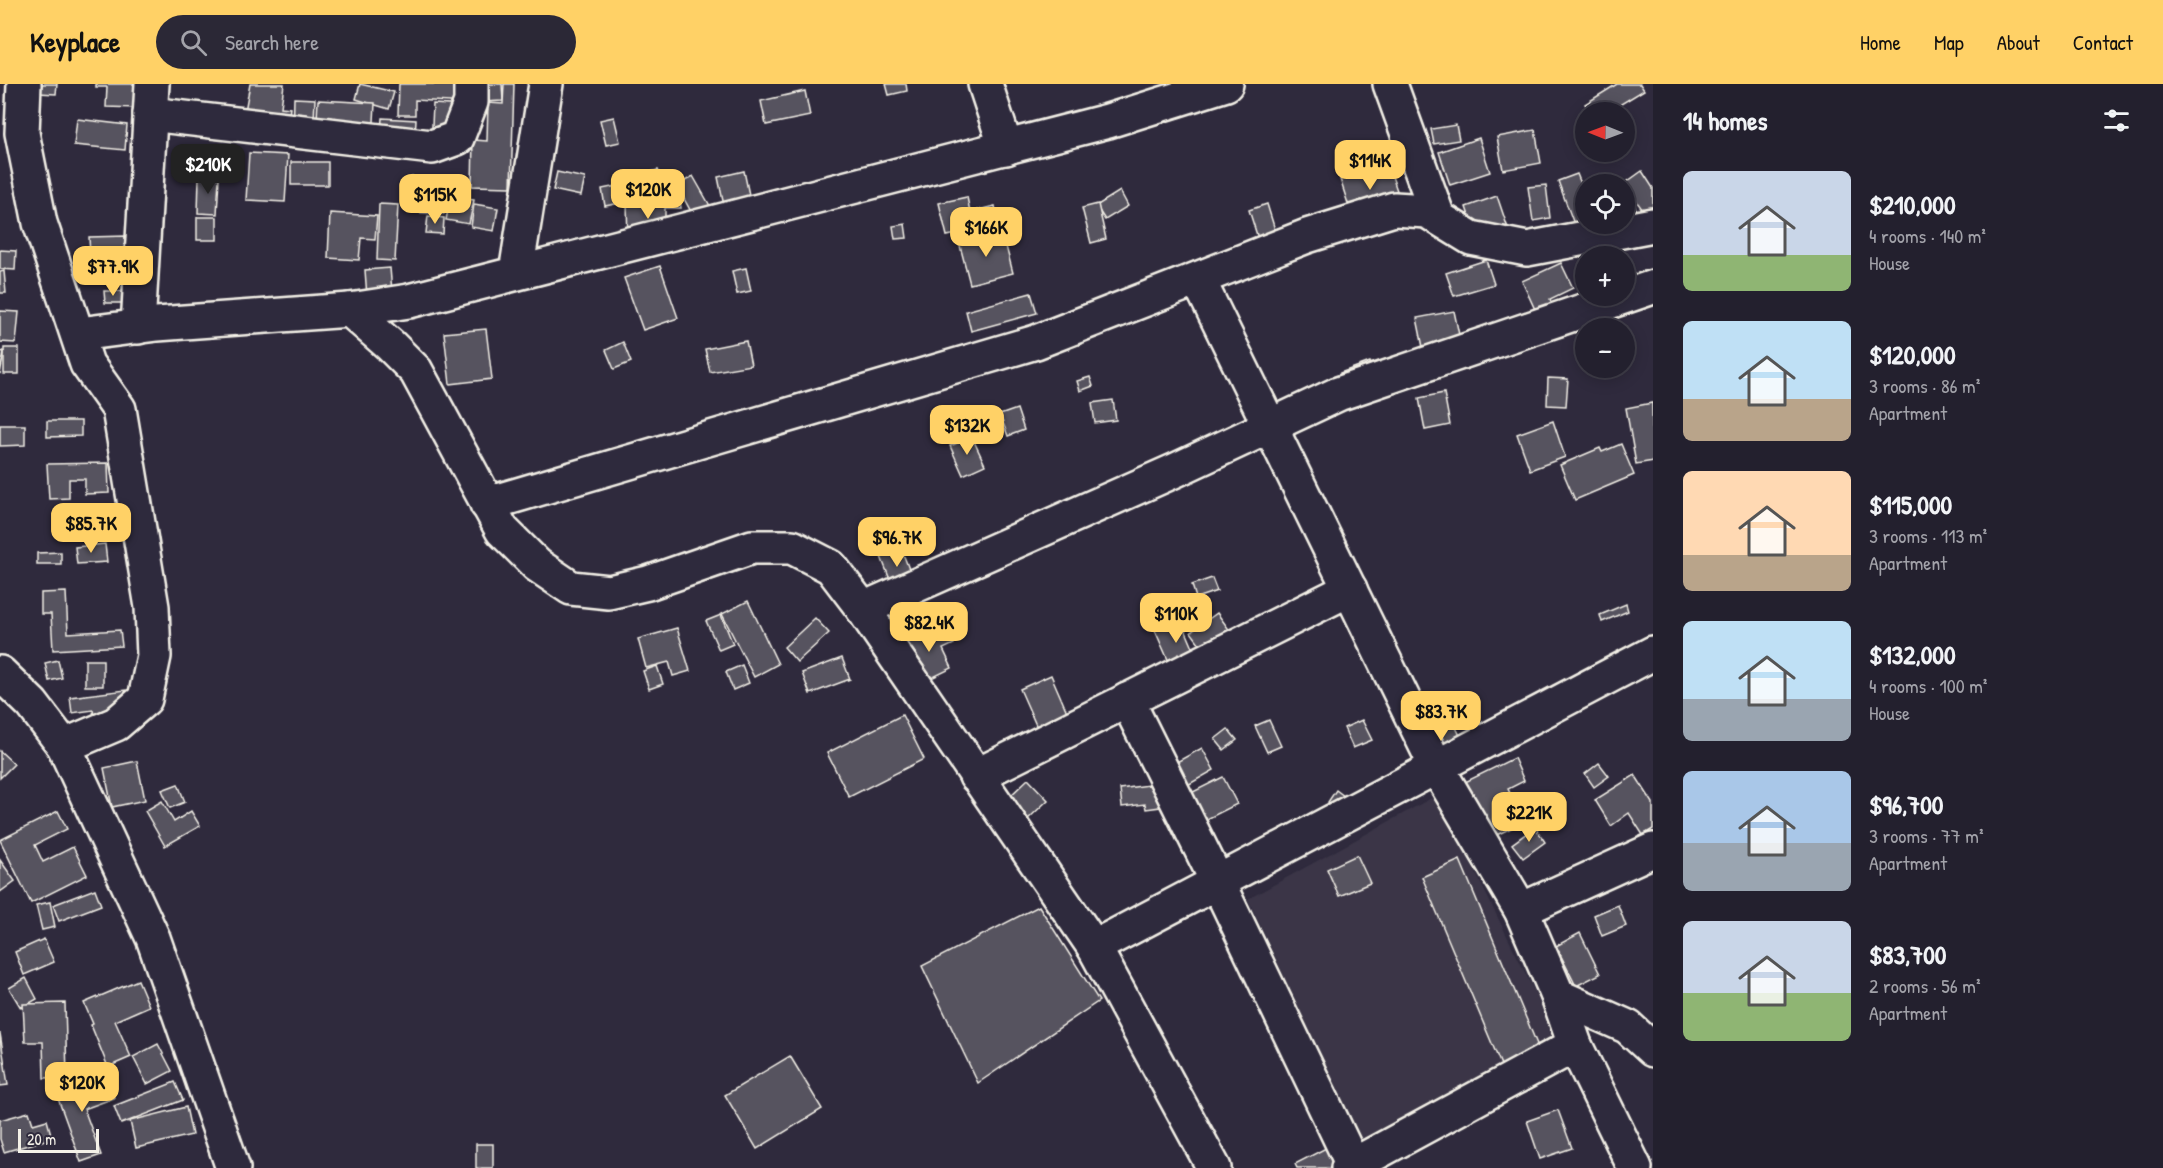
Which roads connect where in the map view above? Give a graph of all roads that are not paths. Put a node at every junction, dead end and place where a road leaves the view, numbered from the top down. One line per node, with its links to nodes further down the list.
1 (24, 84): 17 (street)
2 (471, 84): 8 (street)
3 (546, 84): 12 (street)
4 (985, 84): 9 (street)
5 (1226, 84): 7 (street)
6 (1390, 84): 10 (street)
7 (1151, 96): 9 (street)
8 (151, 99): 16 (street)
9 (1006, 147): 12 (street)
10 (1438, 218): 11 (street); 13 (street)
11 (1650, 230)
12 (516, 273): 15 (street)
13 (1198, 279): 18 (street); 19 (street)
14 (1653, 287): 18 (street)
15 (350, 310): 16 (street); 19 (street)
16 (138, 327): 17 (street)
17 (79, 334): 25 (street)
18 (1269, 427): 20 (street); 21 (street)
19 (488, 504): 21 (street)
20 (1350, 590): 24 (street); 26 (street)
21 (863, 609): 27 (street)
22 (1653, 653): 26 (street)
23 (1, 667): 25 (street)
24 (1127, 700): 27 (street); 29 (street)
25 (64, 746): 37 (street)
26 (1436, 766): 29 (street); 30 (street)
27 (976, 776): 31 (street)
28 (1653, 850): 30 (street)
29 (1217, 881): 31 (street); 36 (street)
30 (1521, 910): 32 (street)
31 (1094, 947): 38 (street)
32 (1558, 996): 33 (street); 34 (street)
33 (1575, 1045): 35 (street); 36 (street)
34 (1653, 1050)
35 (1629, 1166)
36 (1350, 1167)
37 (233, 1168)
38 (1214, 1168)

